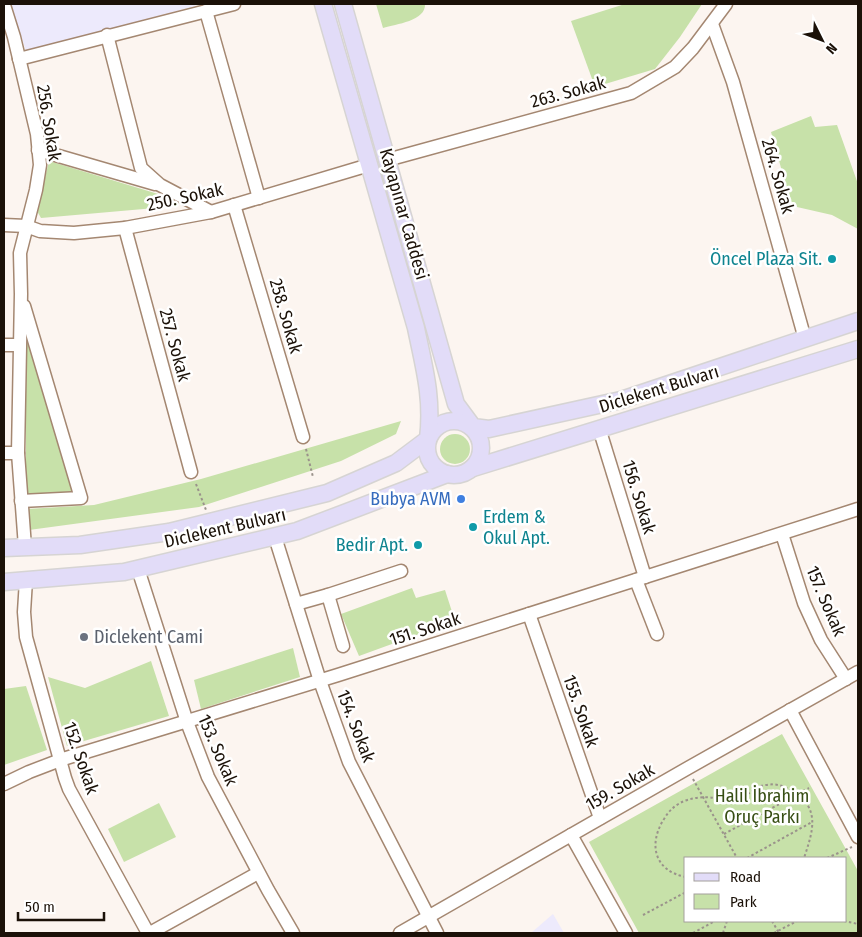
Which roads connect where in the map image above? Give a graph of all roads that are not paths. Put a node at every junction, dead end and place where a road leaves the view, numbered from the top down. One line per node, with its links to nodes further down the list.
1 (234, 4): 6 (street)
2 (323, 4): 13 (main road, Kayapınar Caddesi)
3 (343, 4): 12 (main road, Kayapınar Caddesi)
4 (726, 4): 7 (street, 263. Sokak)
5 (4, 5): 8 (street, 256. Sokak)
6 (206, 11): 9 (street); 15 (street)
7 (712, 24): 12 (street, 263. Sokak); 23 (street, 264. Sokak)
8 (8, 35): 10 (street, 256. Sokak)
9 (107, 35): 10 (street); 14 (street)
10 (19, 59): 11 (street, 256. Sokak)
11 (38, 150): 14 (street); 19 (street, 256. Sokak)
12 (387, 160): 27 (main road, Kayapınar Caddesi)
13 (369, 165): 15 (street, 250. Sokak); 30 (main road, Kayapınar Caddesi)
14 (160, 185): 17 (street)
15 (258, 198): 16 (street, 250. Sokak)
16 (234, 205): 17 (street, 250. Sokak); 29 (street, 258. Sokak)
17 (211, 212): 20 (street, 250. Sokak)
18 (4, 224): 19 (street, 250. Sokak)
19 (26, 226): 20 (street, 250. Sokak); 21 (street, 256. Sokak)
20 (125, 228): 34 (street, 257. Sokak)
21 (21, 294): 25 (street, 256. Sokak); 36 (street)
22 (858, 321): 23 (main road, Diclekent Bulvarı)
23 (805, 339): 27 (main road, Diclekent Bulvarı)
24 (4, 345): 25 (street)
25 (19, 345): 32 (street, 256. Sokak)
26 (858, 349): 28 (main road, Diclekent Bulvarı)
27 (473, 427): 30 (main road); 33 (main road)
28 (599, 428): 33 (main road, Diclekent Bulvarı); 44 (street, 156. Sokak)
29 (303, 437)
30 (428, 439): 35 (main road); 40 (main road, Diclekent Bulvarı)
31 (4, 453): 32 (street)
32 (18, 453): 36 (street, 256. Sokak)
33 (473, 468): 35 (main road)
34 (191, 472)
35 (447, 474): 39 (main road, Diclekent Bulvarı)
36 (21, 501): 40 (street, 256. Sokak)
37 (858, 509): 38 (street, 151. Sokak)
38 (782, 534): 44 (street, 151. Sokak); 53 (street, 157. Sokak)
39 (275, 537): 42 (main road, Diclekent Bulvarı); 48 (street, 154. Sokak)
40 (25, 547): 41 (main road, Diclekent Bulvarı)
41 (4, 548)
42 (138, 569): 45 (main road, Diclekent Bulvarı); 56 (street, 153. Sokak)
43 (401, 571): 47 (street)
44 (641, 579): 49 (street, 151. Sokak); 50 (street, 156. Sokak)
45 (26, 580): 46 (main road, Diclekent Bulvarı); 57 (street, 152. Sokak)
46 (4, 582)
47 (328, 595): 48 (street); 51 (street)
48 (296, 604): 54 (street, 154. Sokak)
49 (529, 614): 54 (street, 151. Sokak); 59 (street, 155. Sokak)
50 (657, 634)
51 (343, 646)
52 (858, 672): 53 (street, 159. Sokak)
53 (846, 679): 55 (street, 159. Sokak)
54 (320, 681): 56 (street, 151. Sokak); 63 (street, 154. Sokak)
55 (790, 710): 59 (street, 159. Sokak); 61 (street)
56 (187, 722): 57 (street, 151. Sokak); 62 (street, 153. Sokak)
57 (61, 760): 58 (street, 151. Sokak); 64 (street, 152. Sokak)
58 (4, 784)
59 (600, 818): 60 (street, 159. Sokak)
60 (571, 835): 63 (street, 159. Sokak); 68 (street)
61 (858, 837)
62 (258, 872): 64 (street); 65 (street, 153. Sokak)
63 (429, 918): 66 (street, 159. Sokak); 67 (street, 154. Sokak)
64 (149, 933)
65 (293, 933)
66 (400, 933)
67 (437, 933)
68 (626, 933)

